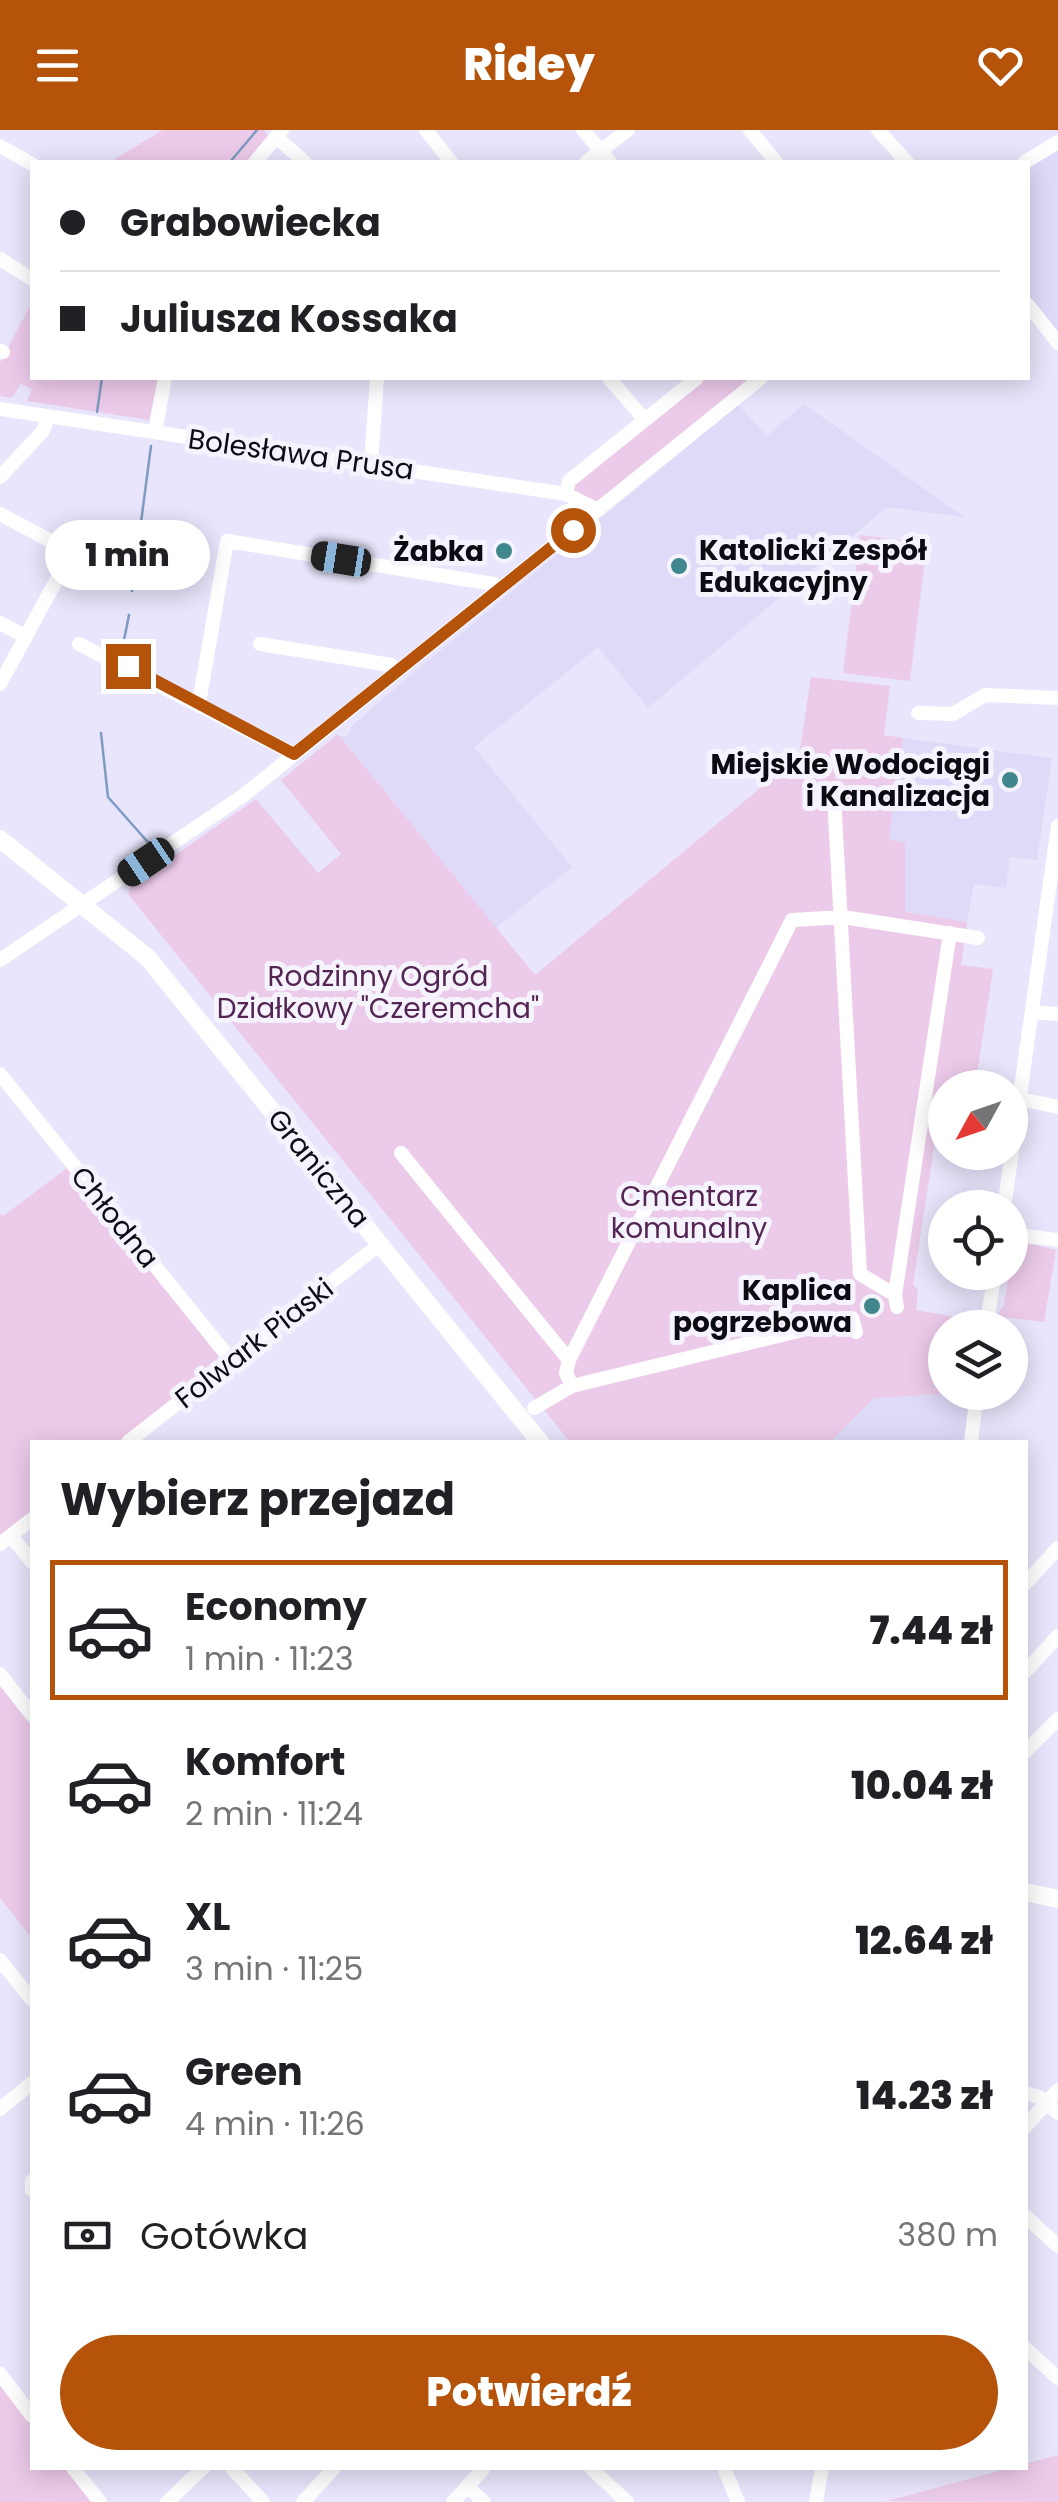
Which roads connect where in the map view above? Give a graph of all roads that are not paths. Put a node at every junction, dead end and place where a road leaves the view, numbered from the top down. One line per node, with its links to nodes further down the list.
1 (426, 130): 12 (street)
2 (584, 130): 9 (street)
3 (628, 130): 9 (street)
4 (750, 130): 13 (street)
5 (878, 130): 14 (street)
6 (279, 133): 10 (street); 11 (street)
7 (1058, 142): 15 (street)
8 (0, 146): 16 (street)
9 (606, 157)
10 (257, 160)
11 (303, 160)
12 (449, 160)
13 (774, 160)
14 (904, 160)
15 (1028, 160)
16 (30, 163)
17 (0, 259): 18 (street)
18 (30, 277)
19 (1030, 308): 20 (street)
20 (1058, 343)
21 (165, 380): 29 (street)
22 (377, 380): 30 (street)
23 (611, 380): 28 (street)
24 (694, 380): 28 (street)
25 (759, 380): 33 (street)
26 (0, 409): 27 (street, Bolesława Prusa)
27 (48, 417): 29 (street, Bolesława Prusa); 31 (street)
28 (644, 420): 32 (street)
29 (155, 432): 30 (street, Bolesława Prusa)
30 (371, 464): 32 (street, Bolesława Prusa)
31 (0, 476)
32 (566, 494): 33 (street, Bolesława Prusa)
33 (598, 510): 35 (street)
34 (0, 514): 37 (street)
35 (499, 590): 40 (street); 43 (street)
36 (0, 623): 37 (street)
37 (26, 638): 41 (street)
38 (79, 644): 43 (street)
39 (260, 644): 40 (street)
40 (398, 671): 45 (street)
41 (0, 684)
42 (1058, 698): 44 (street)
43 (199, 703): 45 (street)
44 (918, 713)
45 (294, 754): 50 (street)
46 (834, 796): 51 (street)
47 (1058, 826): 49 (street)
48 (0, 838): 50 (main road, Graniczna)
49 (1054, 892): 55 (street)
50 (86, 904): 54 (street); 64 (main road, Graniczna)
51 (842, 917): 52 (street); 52 (street); 67 (street)
52 (950, 933): 53 (street)
53 (978, 938)
54 (0, 960)
55 (1032, 1012): 56 (street); 57 (street)
56 (1058, 1014)
57 (1024, 1070)
58 (0, 1074): 66 (street, Chłodna)
59 (1028, 1100): 60 (street)
60 (1058, 1106)
61 (402, 1153): 67 (street)
62 (1028, 1236): 63 (street)
63 (1058, 1240)
64 (380, 1244): 66 (street, Folwark Piaski); 72 (main road, Graniczna)
65 (856, 1332): 68 (street)
66 (231, 1360): 71 (street, Folwark Piaski)
67 (569, 1360): 68 (street)
68 (572, 1386): 69 (street)
69 (534, 1408)
70 (975, 1410): 73 (street)
71 (131, 1440)
72 (538, 1440)
73 (971, 1440)
74 (30, 1521): 75 (street)
75 (6, 1540): 77 (street)
76 (1058, 1548): 78 (street)
77 (30, 1560)
78 (1028, 1581)
79 (1058, 1636): 80 (street)
80 (1028, 1669)
81 (0, 1674): 82 (street)
82 (30, 1712)
83 (1058, 1718): 84 (street)
84 (1028, 1749)
85 (1028, 1892): 86 (main road)
86 (1058, 1899)
87 (0, 1960): 88 (street)
88 (30, 1998)
89 (30, 2085): 93 (street)
90 (1058, 2090): 92 (street)
91 (1028, 2094): 92 (street)
92 (1046, 2102): 94 (street); 95 (street)
93 (0, 2109)
94 (1058, 2113)
95 (1028, 2123)
96 (1028, 2219): 97 (street)
97 (1058, 2246)
98 (1028, 2351): 100 (street)
99 (0, 2374): 101 (street)
100 (1058, 2378)
101 (30, 2413)
102 (75, 2470): 111 (street)
103 (201, 2470): 112 (street)
104 (234, 2470): 113 (street)
105 (332, 2470): 114 (street)
106 (482, 2470): 110 (street)
107 (593, 2470): 117 (street)
108 (725, 2470): 118 (street)
109 (822, 2470): 119 (street)
110 (467, 2486): 115 (street); 116 (street)
111 (100, 2502)
112 (167, 2502)
113 (263, 2502)
114 (303, 2502)
115 (453, 2502)
116 (484, 2502)
117 (627, 2502)
118 (738, 2502)
119 (816, 2502)

